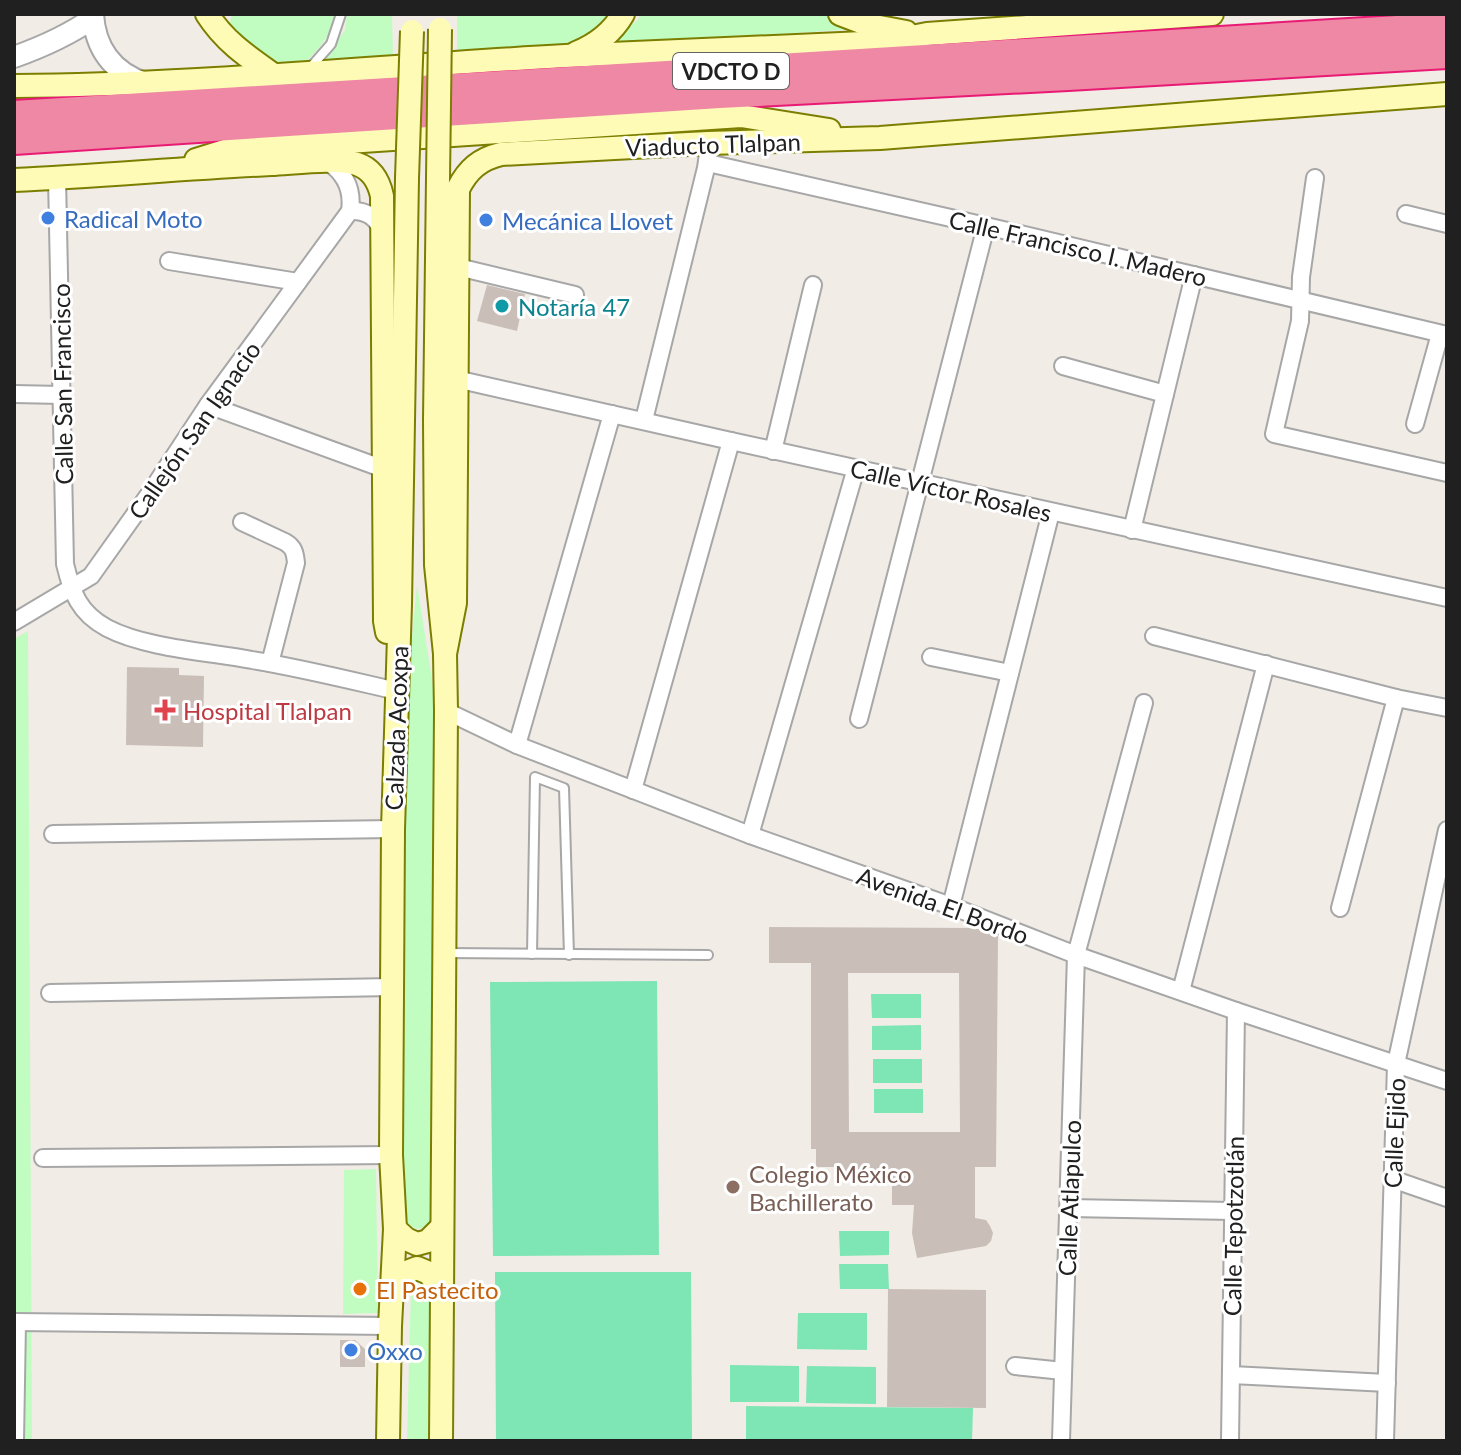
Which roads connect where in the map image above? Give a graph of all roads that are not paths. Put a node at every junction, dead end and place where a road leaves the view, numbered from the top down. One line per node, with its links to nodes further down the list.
1 (341, 14): 16 (lane)
2 (623, 14): 14 (main road)
3 (840, 14): 12 (main road)
4 (1212, 14): 6 (main road)
5 (94, 15): 15 (street); 18 (street)
6 (1096, 18): 8 (main road)
7 (215, 20): 17 (main road)
8 (1032, 20): 12 (main road)
9 (440, 22): 65 (main road, Calzada Acoxpa, bridge)
10 (412, 23): 70 (main road, Calzada Acoxpa, bridge)
11 (1447, 27): 21 (highway, VDCTO D)
12 (927, 34): 14 (main road)
13 (1447, 54): 23 (highway, Viaducto Tlalpan / VDCTO D)
14 (565, 56): 16 (main road)
15 (14, 57)
16 (305, 74): 17 (main road)
17 (275, 76): 18 (main road)
18 (145, 83): 19 (main road)
19 (14, 86)
20 (1447, 94): 22 (main road, Viaducto Tlalpan)
21 (14, 115)
22 (880, 138): 24 (main road, Viaducto Tlalpan); 26 (main road)
23 (14, 140)
24 (708, 153): 33 (street, Calle Francisco I. Madero); 36 (main road, Viaducto Tlalpan); 50 (street)
25 (328, 162): 26 (main road); 30 (street); 34 (main road)
26 (172, 169): 27 (main road)
27 (57, 178): 29 (main road); 47 (street, Calle San Francisco)
28 (1315, 178): 41 (street)
29 (14, 180)
30 (350, 211): 34 (street); 38 (street, Callejón San Ignacio)
31 (1406, 214): 32 (street)
32 (1447, 224)
33 (986, 226): 37 (street, Calle Francisco I. Madero); 57 (street)
34 (383, 233): 55 (main road)
35 (169, 261): 38 (street)
36 (458, 267): 40 (street); 44 (main road, Viaducto Tlalpan)
37 (1194, 275): 41 (street, Calle Francisco I. Madero); 46 (street)
38 (298, 282): 48 (street, Callejón San Ignacio)
39 (813, 285): 53 (street)
40 (575, 295)
41 (1301, 302): 42 (street, Calle Francisco I. Madero); 56 (street)
42 (1443, 334): 51 (street)
43 (1063, 366): 46 (street)
44 (456, 379): 49 (street, Calle Víctor Rosales); 65 (main road, Viaducto Tlalpan)
45 (14, 394): 47 (street)
46 (1165, 394): 60 (street)
47 (62, 395): 61 (street, Calle San Francisco)
48 (208, 405): 55 (street); 61 (street, Callejón San Ignacio)
49 (612, 414): 50 (street, Calle Víctor Rosales); 76 (street)
50 (644, 420): 52 (street, Calle Víctor Rosales)
51 (1415, 424)
52 (731, 441): 53 (street, Calle Víctor Rosales); 77 (street)
53 (773, 451): 54 (street, Calle Víctor Rosales)
54 (856, 468): 57 (street, Calle Víctor Rosales); 81 (street)
55 (384, 469): 70 (main road)
56 (1447, 473)
57 (920, 483): 58 (street, Calle Víctor Rosales); 75 (street)
58 (1051, 512): 60 (street, Calle Víctor Rosales); 69 (street)
59 (242, 522): 67 (street)
60 (1132, 530): 62 (street, Calle Víctor Rosales)
61 (71, 589): 63 (street, Callejón San Ignacio); 67 (street)
62 (1447, 598)
63 (14, 622)
64 (1154, 636): 68 (street)
65 (445, 654): 74 (main road, Calzada Acoxpa)
66 (931, 657): 69 (street)
67 (270, 663): 70 (street)
68 (1266, 664): 71 (street); 90 (street)
69 (1010, 673): 82 (street)
70 (397, 691): 78 (main road, Calzada Acoxpa)
71 (1396, 698): 73 (street); 83 (street)
72 (1144, 703): 88 (street, Calle Atlapulco)
73 (1447, 708)
74 (446, 711): 76 (street, Avenida El Bordo); 84 (main road, Calzada Acoxpa)
75 (859, 719)
76 (517, 745): 77 (street, Avenida El Bordo)
77 (633, 790): 81 (street, Avenida El Bordo)
78 (393, 829): 80 (street); 89 (main road, Calzada Acoxpa)
79 (1447, 830): 93 (street, Calle Ejido)
80 (53, 834)
81 (750, 835): 82 (street, Avenida El Bordo)
82 (951, 906): 88 (street, Avenida El Bordo)
83 (1340, 908)
84 (443, 953): 85 (lane); 101 (main road, Calzada Acoxpa)
85 (532, 954): 86 (lane); 86 (lane)
86 (569, 955): 87 (lane)
87 (708, 955)
88 (1076, 955): 90 (street, Avenida El Bordo); 99 (street, Calle Atlapulco)
89 (393, 987): 91 (street); 95 (main road, Calzada Acoxpa)
90 (1181, 991): 92 (street, Avenida El Bordo)
91 (50, 993)
92 (1236, 1011): 93 (street, Avenida El Bordo); 100 (street, Calle Tepotzotlán)
93 (1396, 1064): 94 (street, Avenida El Bordo); 97 (street, Calle Ejido)
94 (1447, 1081)
95 (391, 1155): 96 (street); 102 (main road, Calzada Acoxpa)
96 (43, 1158)
97 (1392, 1179): 98 (street); 110 (street, Calle Ejido)
98 (1447, 1198)
99 (1069, 1208): 100 (street); 108 (street, Calle Atlapulco)
100 (1233, 1211): 109 (street, Calle Tepotzotlán)
101 (441, 1228): 102 (main road); 104 (main road, Calzada Acoxpa)
102 (395, 1229): 103 (main road, Calzada Acoxpa)
103 (394, 1277): 104 (main road); 106 (main road, Calzada Acoxpa)
104 (441, 1290): 113 (main road, Calzada Acoxpa)
105 (16, 1322): 106 (street); 111 (street)
106 (390, 1326): 112 (main road, Calzada Acoxpa)
107 (1015, 1366): 108 (street)
108 (1063, 1371): 114 (street, Calle Atlapulco)
109 (1231, 1375): 110 (street); 115 (street, Calle Tepotzotlán)
110 (1387, 1383): 116 (street, Calle Ejido)
111 (15, 1441)
112 (388, 1441)
113 (441, 1441)
114 (1061, 1441)
115 (1230, 1441)
116 (1385, 1441)

